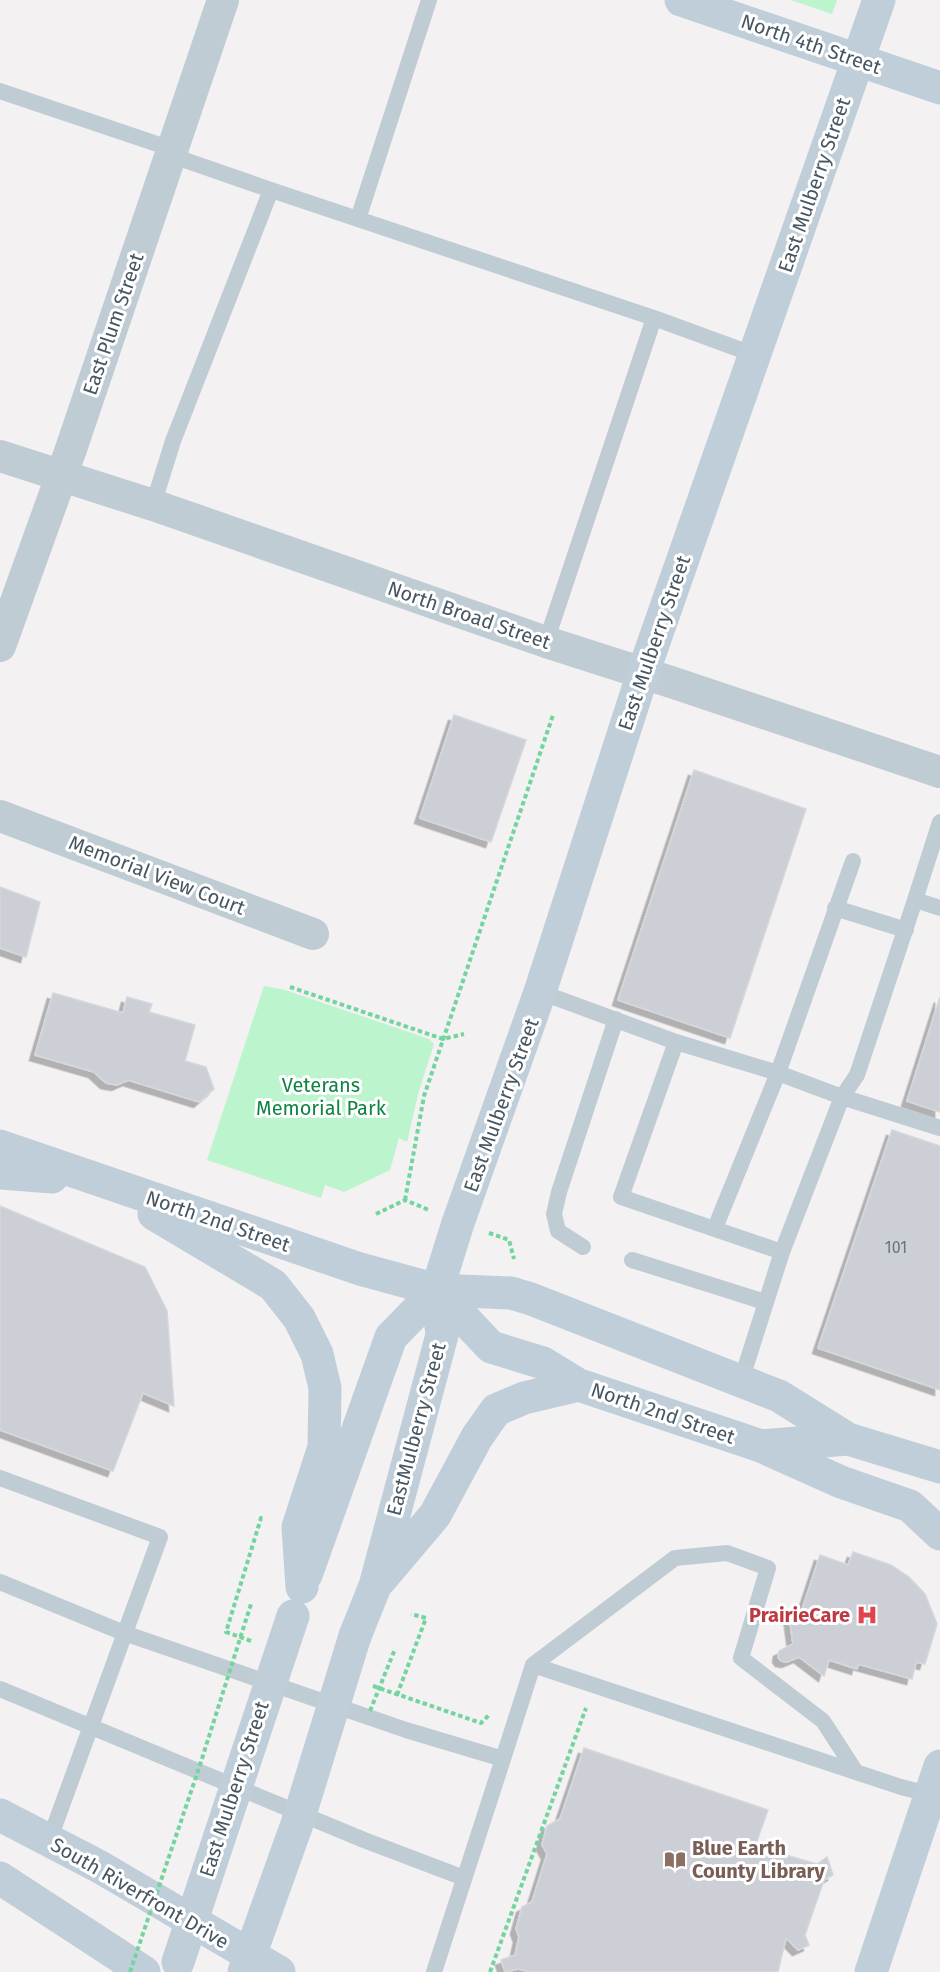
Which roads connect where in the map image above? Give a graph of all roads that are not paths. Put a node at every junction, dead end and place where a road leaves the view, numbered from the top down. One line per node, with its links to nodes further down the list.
1 (223, 0): 8 (street, East Plum Street)
2 (429, 0): 10 (lane)
3 (681, 0): 5 (main road, North 4th Street)
4 (879, 0): 5 (main road, East Mulberry Street)
5 (858, 61): 6 (main road, North 4th Street); 12 (main road, East Mulberry Street)
6 (940, 88)
7 (0, 91): 8 (lane)
8 (171, 152): 9 (lane); 14 (street, East Plum Street)
9 (271, 190): 10 (lane); 15 (lane)
10 (358, 219): 11 (lane)
11 (654, 318): 12 (lane); 16 (lane)
12 (755, 355): 18 (main road, East Mulberry Street)
13 (0, 456): 14 (street, North Broad Street)
14 (61, 477): 15 (street, North Broad Street); 17 (street, East Plum Street)
15 (153, 505): 16 (street, North Broad Street)
16 (546, 642): 18 (street, North Broad Street)
17 (0, 646)
18 (643, 673): 19 (street, North Broad Street); 28 (main road, East Mulberry Street)
19 (940, 772)
20 (0, 816): 27 (street, Memorial View Court)
21 (940, 822): 23 (lane)
22 (853, 861): 24 (lane)
23 (915, 900): 25 (lane); 26 (lane)
24 (835, 908): 26 (lane); 31 (lane)
25 (940, 908)
26 (906, 930): 32 (lane)
27 (313, 934)
28 (540, 993): 29 (lane); 41 (main road, East Mulberry Street)
29 (616, 1019): 30 (lane); 38 (lane)
30 (675, 1042): 31 (lane); 37 (lane)
31 (778, 1073): 32 (lane); 37 (lane)
32 (842, 1097): 33 (lane); 39 (lane)
33 (940, 1128)
34 (0, 1146): 36 (main road, North 2nd Street)
35 (0, 1173): 36 (main road)
36 (98, 1180): 41 (main road, North 2nd Street); 52 (main road)
37 (715, 1228): 39 (lane)
38 (583, 1247)
39 (782, 1251): 42 (lane)
40 (632, 1260): 42 (lane)
41 (437, 1290): 43 (main road, North 2nd Street); 44 (main road, North 2nd Street); 51 (main road, EastMulberry Street); 52 (main road, EastMulberry Street)
42 (765, 1302): 43 (lane)
43 (741, 1381): 45 (main road, North 2nd Street)
44 (579, 1384): 46 (main road, North 2nd Street); 51 (main road)
45 (848, 1439): 46 (main road, North 2nd Street); 47 (main road, North 2nd Street)
46 (761, 1446): 49 (main road)
47 (940, 1467)
48 (0, 1478): 53 (lane)
49 (940, 1534)
50 (0, 1582): 53 (lane)
51 (375, 1586): 66 (main road, EastMulberry Street, bridge)
52 (297, 1602): 64 (main road, East Mulberry Street, bridge)
53 (124, 1633): 56 (lane); 57 (lane)
54 (533, 1665): 57 (lane); 58 (lane); 58 (lane)
55 (0, 1689): 56 (lane)
56 (89, 1727): 61 (lane); 63 (lane)
57 (503, 1759): 63 (lane)
58 (856, 1772): 59 (lane)
59 (936, 1786): 69 (main road)
60 (0, 1815): 61 (main road, South Riverfront Drive)
61 (49, 1841): 67 (main road, South Riverfront Drive)
62 (0, 1878): 65 (main road)
63 (464, 1878): 68 (lane)
64 (176, 1967)
65 (144, 1972)
66 (244, 1972)
67 (279, 1972)
68 (434, 1972)
69 (871, 1972)

